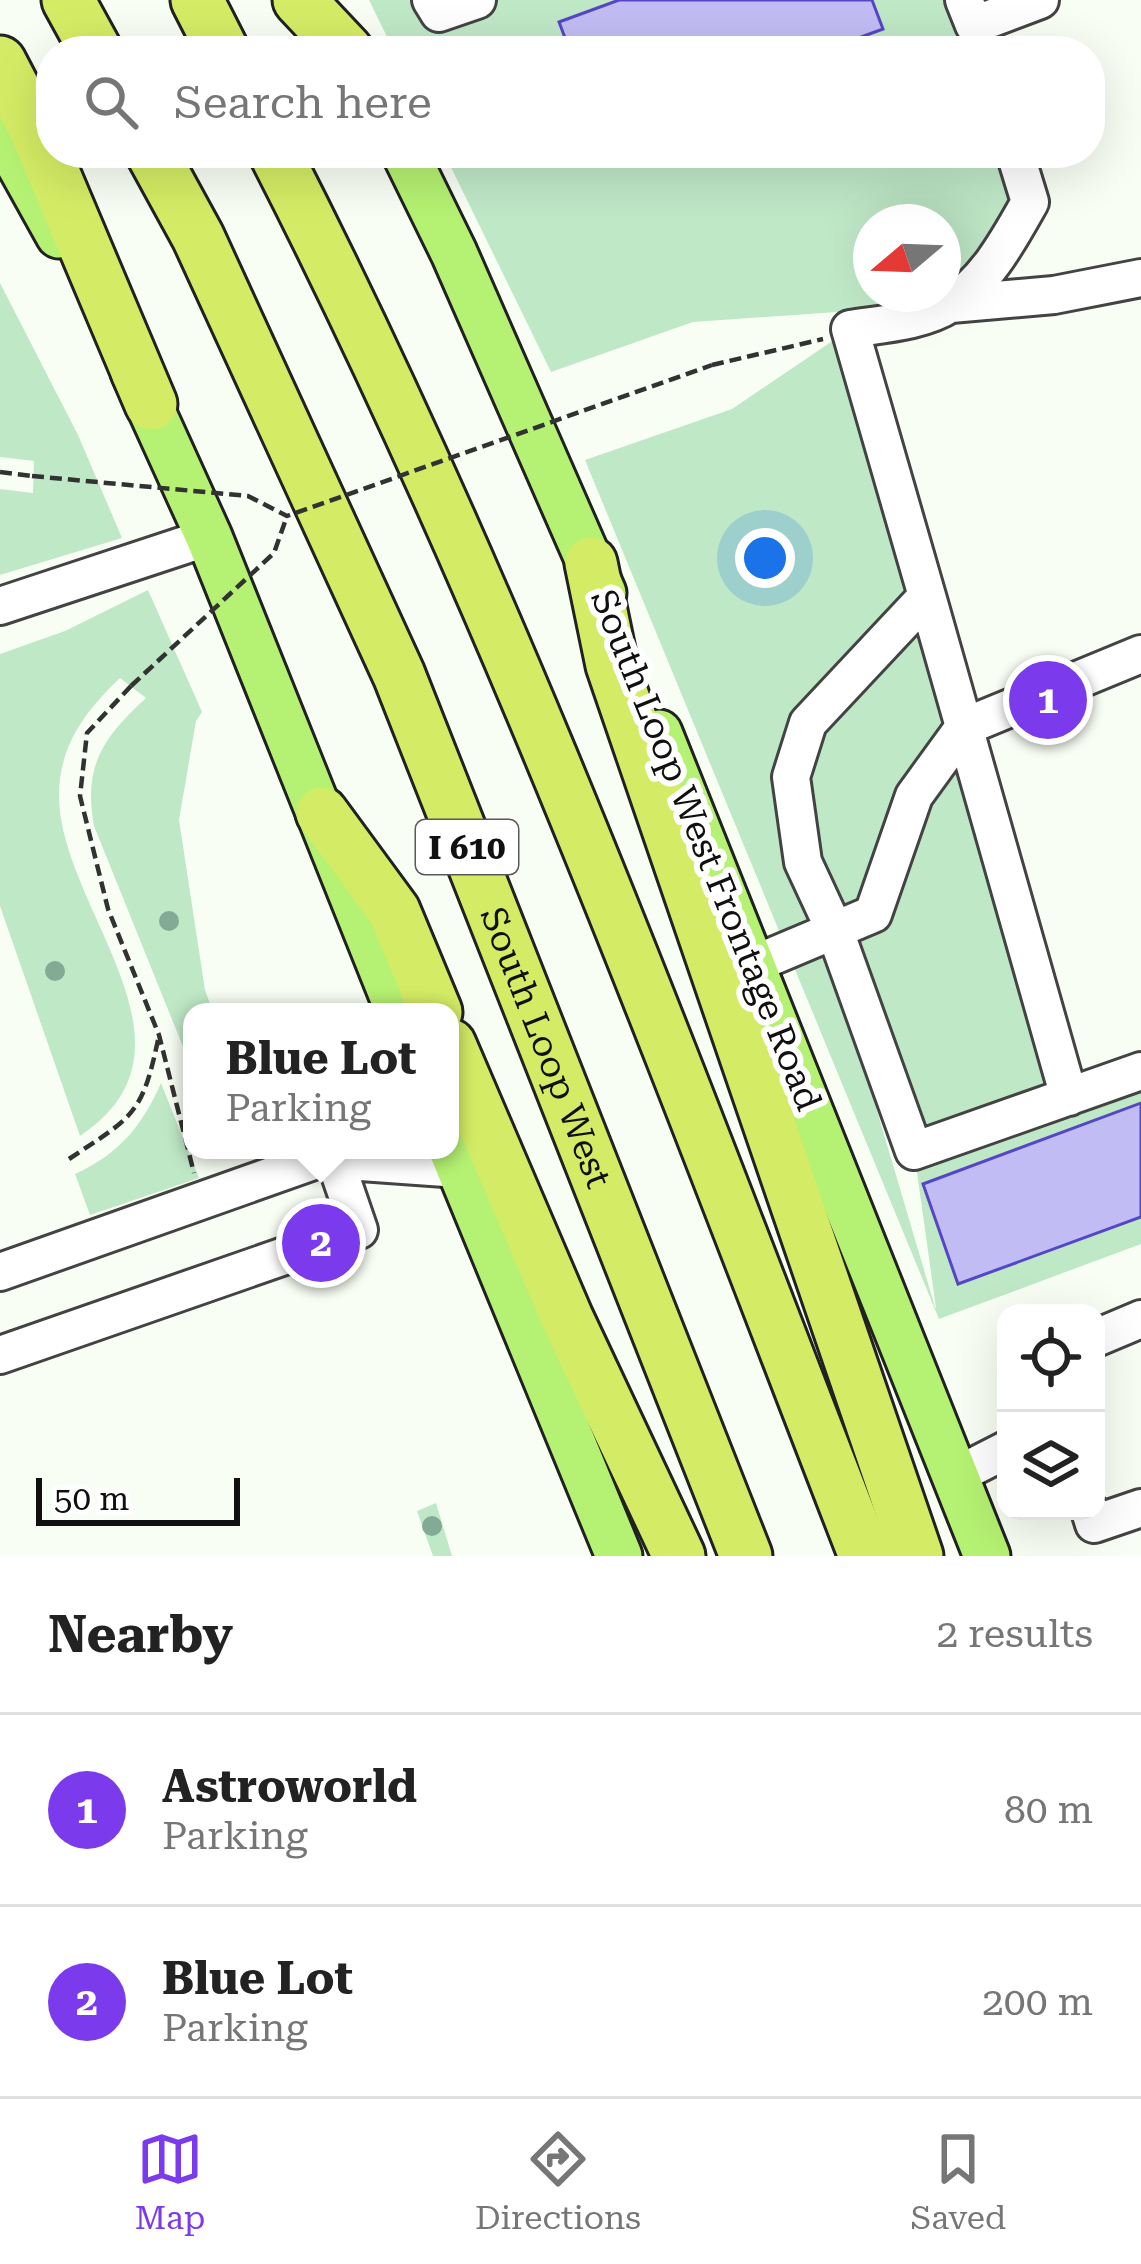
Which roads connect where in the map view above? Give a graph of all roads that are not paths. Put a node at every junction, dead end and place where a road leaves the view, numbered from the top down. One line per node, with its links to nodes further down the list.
1 (68, 0): 9 (highway)
2 (197, 0): 10 (highway)
3 (299, 0): 11 (highway)
4 (328, 0): 12 (main road)
5 (431, 0): 6 (lane)
6 (477, 0)
7 (1040, 0): 8 (lane)
8 (973, 25)
9 (88, 36)
10 (215, 36)
11 (335, 36)
12 (344, 36)
13 (0, 62): 15 (highway)
14 (0, 129): 25 (main road)
15 (36, 131)
16 (51, 168): 25 (highway)
17 (160, 168): 53 (highway, South Loop West / I 610)
18 (283, 168): 54 (highway)
19 (412, 168): 27 (main road, South Loop West Frontage Road)
20 (1020, 168): 22 (lane)
21 (1141, 278): 23 (lane)
22 (961, 294)
23 (961, 303)
24 (932, 312): 28 (lane)
25 (151, 404): 26 (main road)
26 (209, 537): 29 (lane); 32 (main road)
27 (591, 563): 34 (main road, South Loop West Frontage Road); 55 (highway)
28 (926, 596): 31 (lane); 33 (lane)
29 (0, 606)
30 (1141, 654): 31 (lane)
31 (964, 727): 33 (lane); 39 (lane)
32 (322, 813): 35 (main road); 36 (highway)
33 (835, 931): 34 (lane); 39 (lane)
34 (752, 965): 48 (main road, South Loop West Frontage Road)
35 (396, 1003)
36 (432, 1003)
37 (459, 1067): 52 (highway)
38 (1141, 1070): 39 (lane)
39 (1069, 1096)
40 (375, 1159): 42 (lane)
41 (455, 1159): 51 (main road)
42 (335, 1160): 43 (lane); 46 (lane)
43 (0, 1273)
44 (1141, 1319): 45 (lane)
45 (1105, 1334)
46 (0, 1355)
47 (997, 1454): 48 (lane)
48 (955, 1475): 56 (main road, South Loop West Frontage Road)
49 (1138, 1517): 50 (lane)
50 (1093, 1520)
51 (619, 1556)
52 (679, 1556)
53 (746, 1556)
54 (865, 1556)
55 (917, 1556)
56 (987, 1556)

